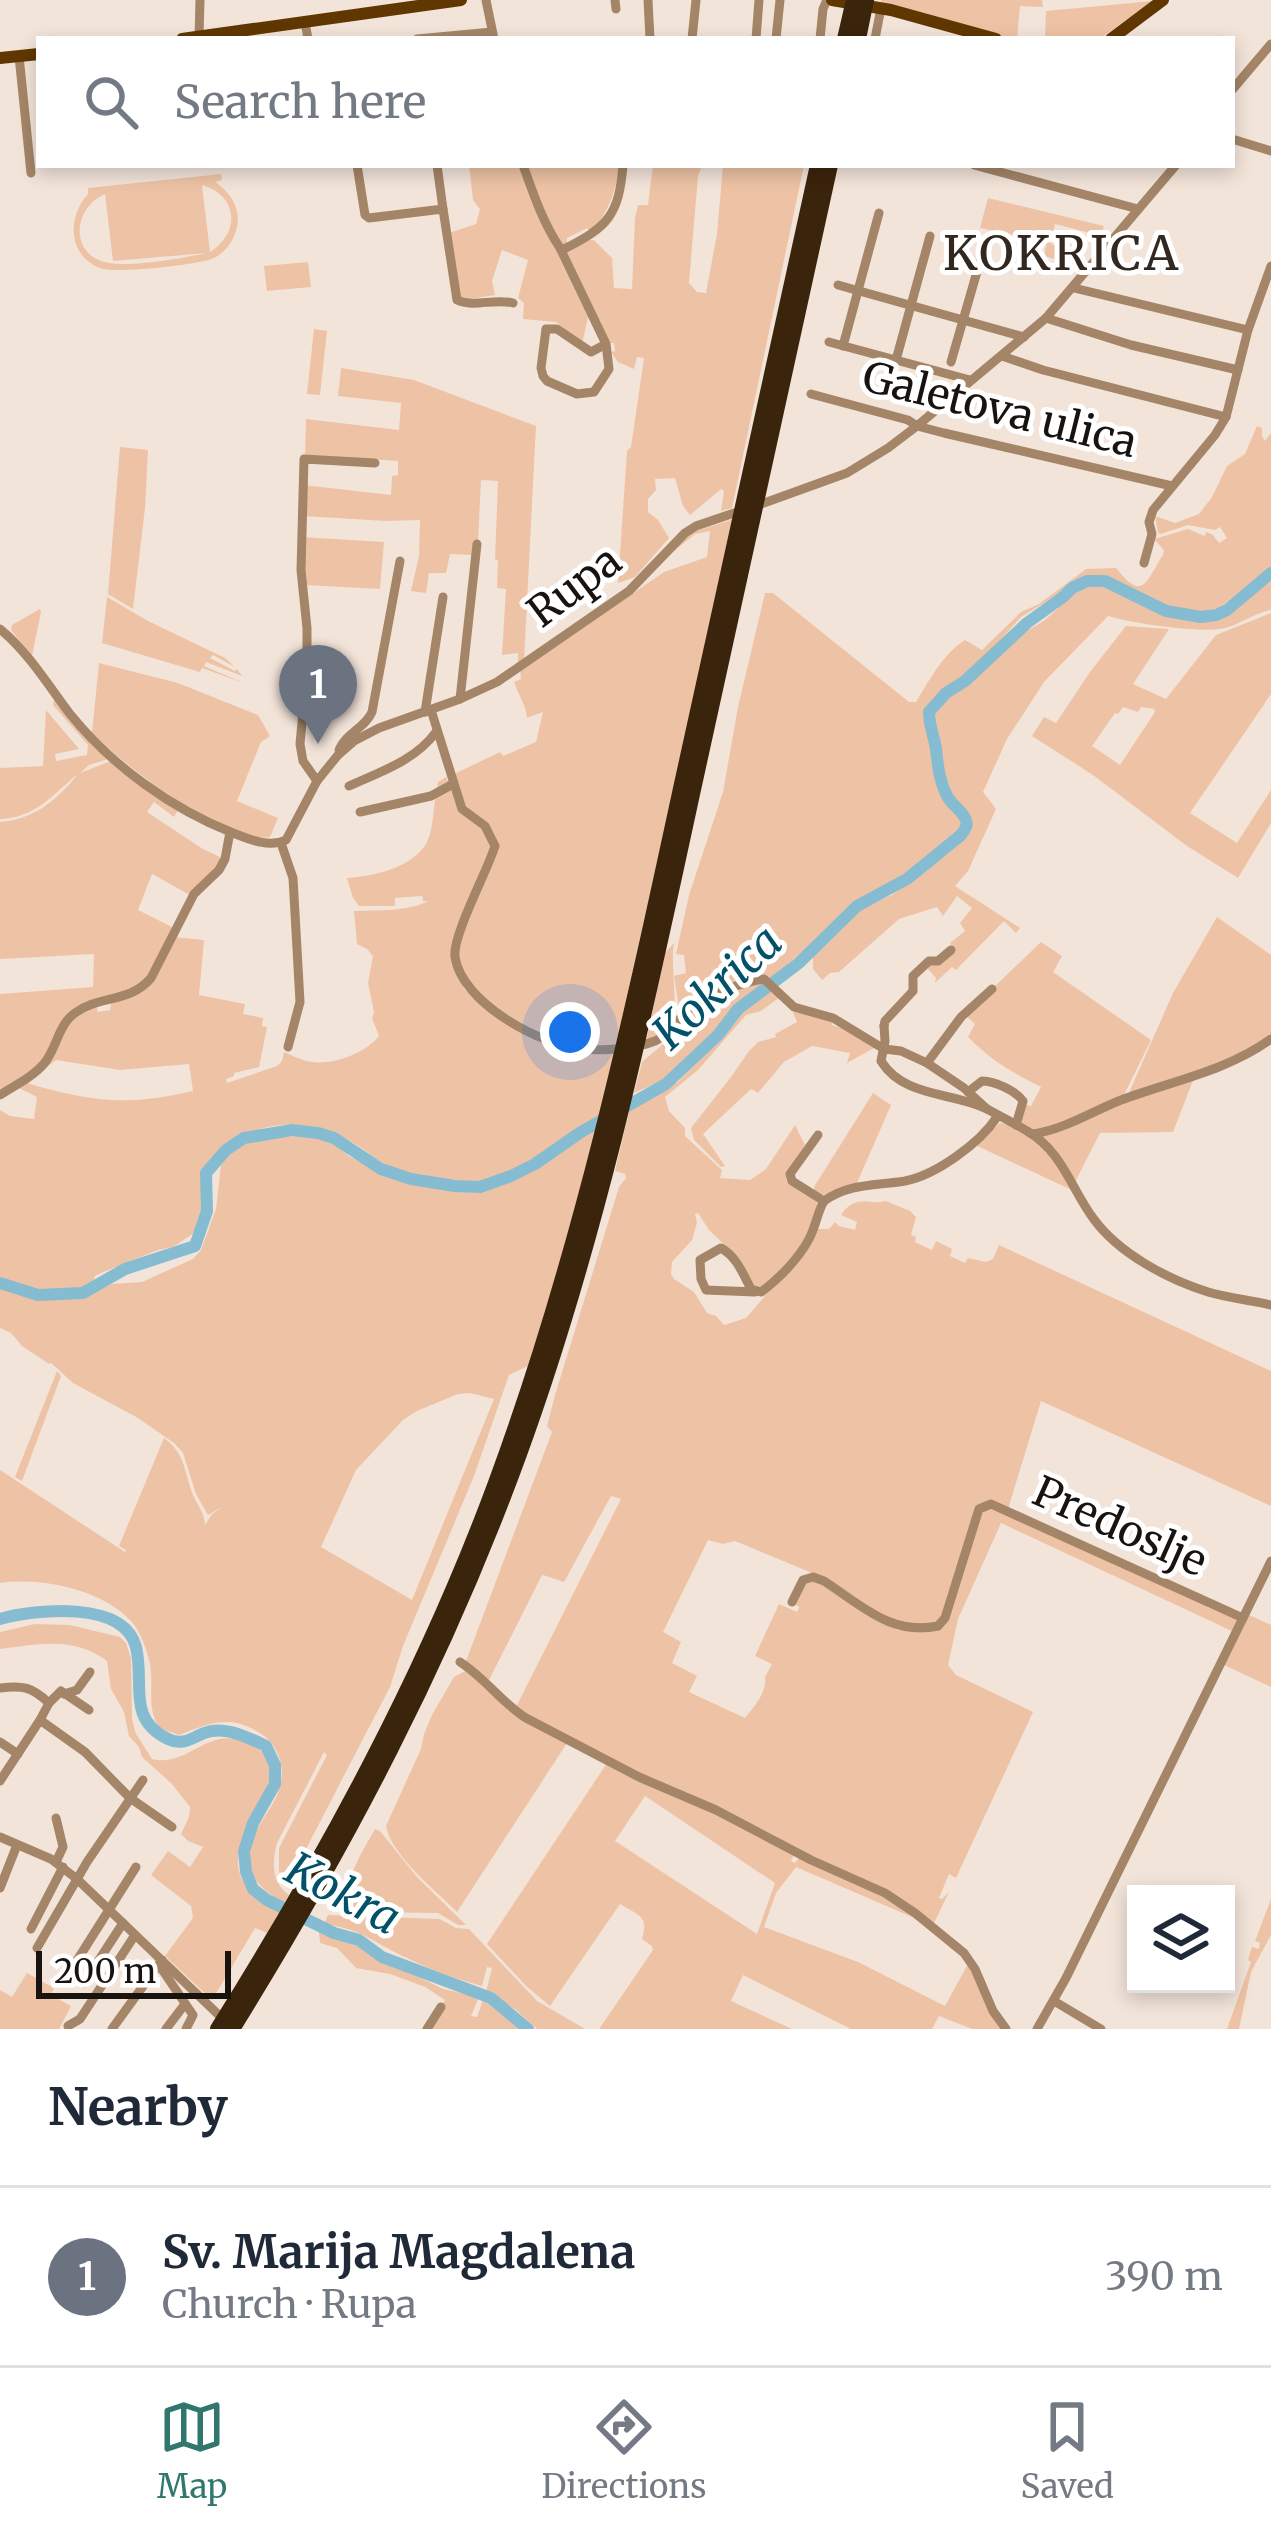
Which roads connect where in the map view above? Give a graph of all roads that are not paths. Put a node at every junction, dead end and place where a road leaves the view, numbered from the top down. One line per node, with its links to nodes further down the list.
1 (200, 0): 13 (street)
2 (461, 0): 12 (main road)
3 (486, 0): 16 (street)
4 (648, 0): 17 (street)
5 (696, 0): 18 (street)
6 (759, 0): 19 (street)
7 (780, 0): 20 (street)
8 (832, 0): 11 (main road); 21 (street)
9 (854, 0): 22 (highway)
10 (1162, 0): 26 (main road)
11 (876, 6): 23 (highway); 24 (street); 25 (main road)
12 (305, 22): 14 (main road); 15 (street)
13 (199, 36)
14 (206, 36)
15 (307, 36)
16 (493, 36)
17 (650, 36)
18 (692, 36)
19 (756, 36)
20 (776, 36)
21 (820, 36)
22 (846, 36)
23 (860, 36)
24 (875, 36)
25 (985, 36)
26 (1115, 36)
27 (1271, 44): 31 (street)
28 (36, 54): 29 (main road)
29 (19, 56): 30 (main road); 42 (street)
30 (0, 58)
31 (1235, 86)
32 (1235, 140): 33 (street)
33 (1271, 151)
34 (357, 168): 43 (street)
35 (437, 168): 43 (street)
36 (524, 168): 48 (street)
37 (622, 168): 48 (street)
38 (817, 168): 89 (highway)
39 (829, 168): 89 (highway)
40 (994, 168): 44 (street)
41 (1170, 168): 44 (street, Rupa)
42 (31, 173)
43 (443, 209): 53 (street)
44 (1138, 209): 51 (street, Rupa)
45 (879, 213): 52 (street)
46 (930, 236): 54 (street)
47 (985, 244): 56 (street)
48 (560, 248): 60 (street)
49 (1271, 266): 57 (street)
50 (838, 285): 52 (street)
51 (1074, 287): 55 (street, Rupa); 57 (street)
52 (858, 290): 54 (street); 61 (street)
53 (513, 303)
54 (911, 304): 56 (street); 63 (street)
55 (1046, 318): 58 (street, Rupa); 65 (street)
56 (964, 319): 58 (street); 64 (street)
57 (1248, 330): 65 (street)
58 (1024, 337): 62 (street, Rupa)
59 (829, 342): 61 (street)
60 (606, 344): 60 (street)
61 (843, 346): 63 (street)
62 (1002, 356): 66 (street, Rupa); 68 (street)
63 (896, 360): 66 (street)
64 (951, 362)
65 (1238, 370): 68 (street)
66 (970, 380): 69 (street, Rupa)
67 (812, 394): 69 (street, Galetova ulica)
68 (1226, 417): 71 (street)
69 (917, 426): 71 (street, Galetova ulica); 77 (street, Rupa)
70 (375, 463): 81 (street)
71 (1172, 486): 74 (street)
72 (477, 544): 77 (street, Rupa)
73 (400, 561): 80 (street, Rupa)
74 (1144, 563)
75 (443, 597): 78 (street)
76 (0, 628): 85 (street)
77 (460, 699): 78 (street, Rupa)
78 (428, 711): 79 (street); 80 (street, Rupa)
79 (436, 732): 82 (street); 83 (street)
80 (338, 755): 81 (street, Rupa)
81 (317, 781): 86 (street, Rupa)
82 (453, 784): 84 (street); 93 (street)
83 (349, 786)
84 (361, 812)
85 (230, 832): 86 (street); 97 (street)
86 (281, 843): 92 (street)
87 (951, 950): 90 (street)
88 (992, 988): 95 (street)
89 (635, 1026): 132 (highway)
90 (884, 1026): 93 (street); 94 (street)
91 (1271, 1039): 100 (street)
92 (288, 1047)
93 (884, 1048): 94 (street); 98 (street)
94 (901, 1051): 95 (street)
95 (927, 1063): 96 (street)
96 (968, 1092): 98 (street); 99 (street)
97 (0, 1095)
98 (992, 1113): 99 (street); 102 (street)
99 (1016, 1125): 100 (street)
100 (1033, 1134): 104 (street)
101 (818, 1135): 102 (street)
102 (824, 1201): 103 (street)
103 (755, 1292): 103 (street)
104 (1271, 1305)
105 (1271, 1561): 107 (street, Predoslje)
106 (792, 1602): 107 (street, Predoslje)
107 (1244, 1618): 137 (street, Predoslje)
108 (460, 1662): 141 (street)
109 (90, 1672): 111 (street)
110 (0, 1688): 112 (street)
111 (64, 1694): 112 (street); 113 (street)
112 (49, 1703): 114 (street)
113 (89, 1710)
114 (40, 1720): 116 (street); 119 (street)
115 (0, 1742): 116 (street)
116 (17, 1754): 118 (street)
117 (143, 1780): 119 (street)
118 (0, 1781)
119 (130, 1798): 122 (street); 126 (street)
120 (56, 1818): 124 (street)
121 (0, 1837): 123 (street)
122 (156, 1837)
123 (17, 1845): 124 (street); 127 (street)
124 (59, 1865): 126 (street); 130 (street)
125 (136, 1868): 128 (street)
126 (77, 1879): 128 (street); 133 (street)
127 (0, 1888)
128 (108, 1909): 129 (street); 134 (street)
129 (123, 1923): 131 (street); 136 (street)
130 (31, 1929)
131 (135, 1935): 135 (street); 140 (street)
132 (282, 1937): 145 (highway); 146 (highway)
133 (37, 1948)
134 (76, 1962)
135 (160, 1962): 138 (street); 142 (street); 146 (street)
136 (84, 1983)
137 (1054, 2002): 148 (street, Predoslje); 149 (street)
138 (185, 2004): 143 (street); 144 (street)
139 (441, 2007): 147 (street)
140 (68, 2026)
141 (1006, 2028)
142 (112, 2029)
143 (166, 2029)
144 (186, 2029)
145 (218, 2029)
146 (233, 2029)
147 (427, 2029)
148 (1037, 2029)
149 (1101, 2029)

